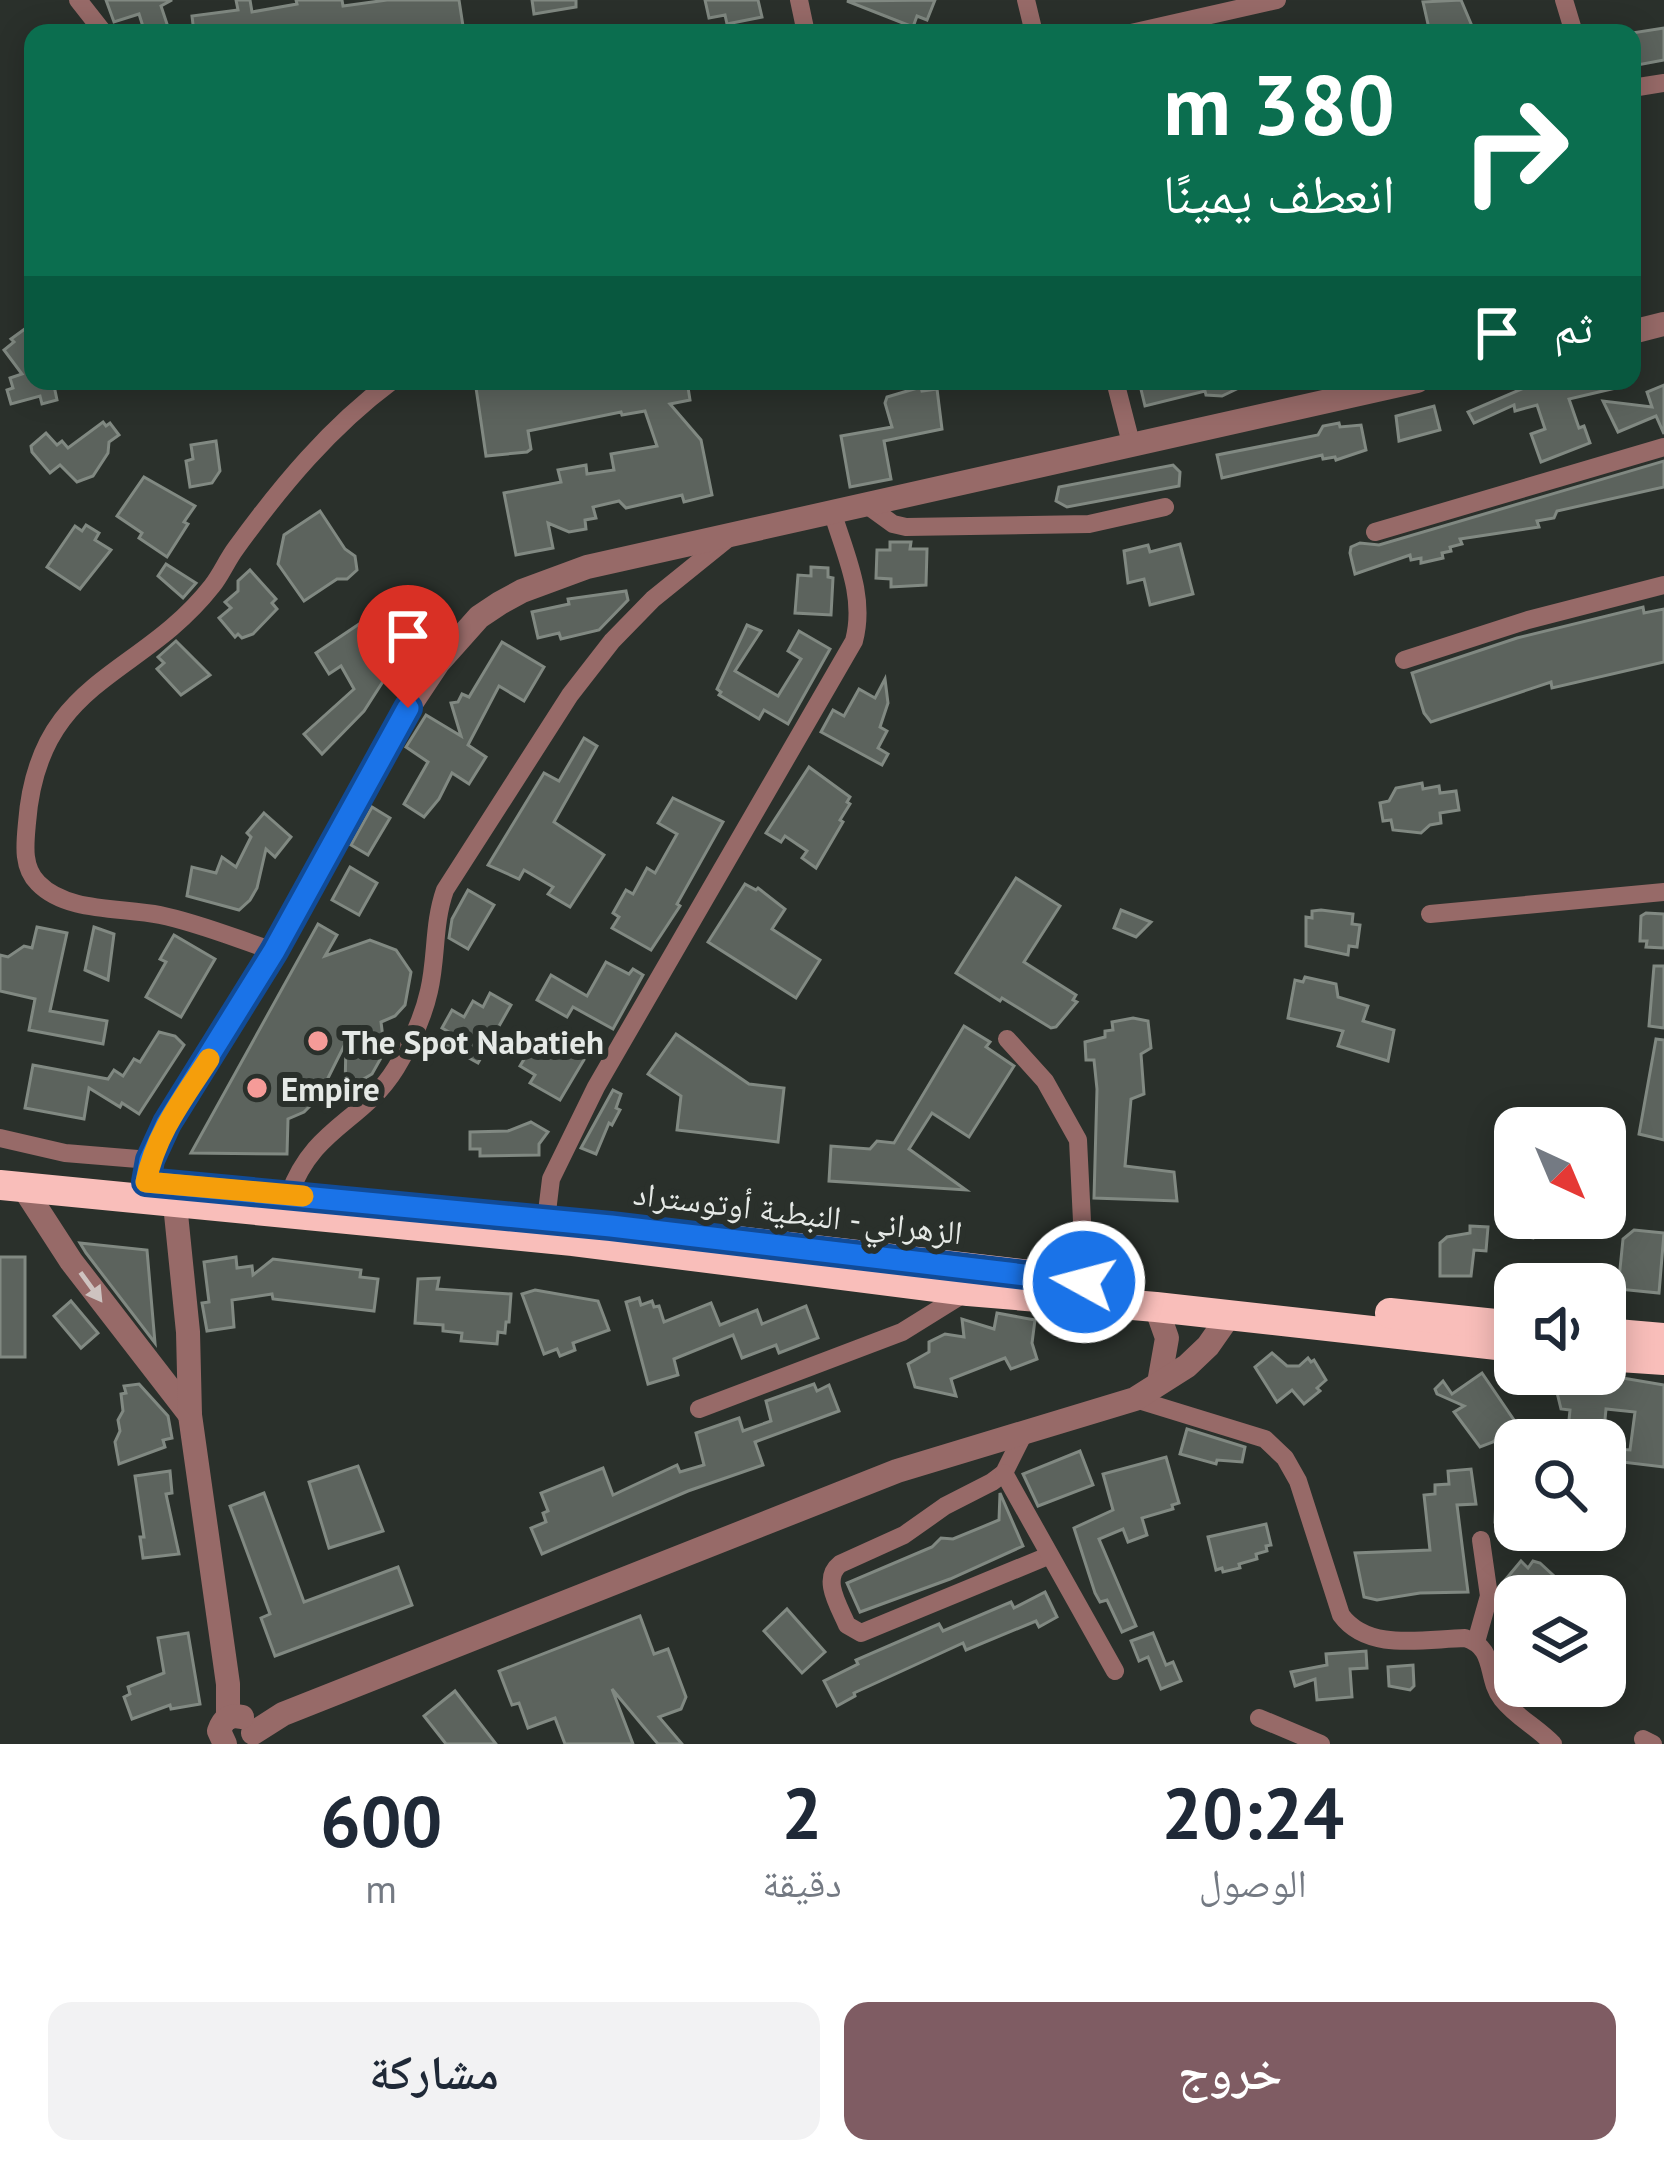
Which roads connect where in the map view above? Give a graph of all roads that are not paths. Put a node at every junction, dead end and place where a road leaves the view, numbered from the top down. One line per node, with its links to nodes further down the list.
1 (78, 0): 3 (street)
2 (1277, 0): 4 (street)
3 (97, 24)
4 (1171, 24)
5 (382, 390): 19 (street)
6 (1117, 390): 8 (street)
7 (1378, 390): 8 (street)
8 (1132, 447): 10 (street)
9 (1664, 447): 13 (street)
10 (864, 503): 11 (street); 12 (street)
11 (1165, 507)
12 (832, 511): 14 (street); 27 (street)
13 (1375, 532)
14 (731, 536): 19 (street); 25 (street)
15 (1664, 585): 16 (street)
16 (1404, 660)
17 (1664, 892): 18 (street)
18 (1430, 914)
19 (274, 951): 23 (street)
20 (1007, 1039): 28 (street)
21 (0, 1138): 23 (street)
22 (0, 1167): 23 (highway, الزهراني - النبطية أوتوستراد)
23 (148, 1171): 25 (highway, الزهراني - النبطية أوتوستراد)
24 (12, 1188): 26 (highway, الزهراني - النبطية أوتوستراد); 41 (street, one-way to 41)
25 (289, 1195): 27 (highway, الزهراني - النبطية أوتوستراد)
26 (175, 1204): 29 (highway, الزهراني - النبطية أوتوستراد); 41 (street)
27 (547, 1220): 28 (highway, الزهراني - النبطية أوتوستراد)
28 (1084, 1282): 32 (highway, الزهراني - النبطية أوتوستراد)
29 (968, 1291): 30 (highway, الزهراني - النبطية أوتوستراد); 40 (street)
30 (1156, 1307): 31 (highway, الزهراني - النبطية أوتوستراد); 38 (street)
31 (1229, 1316): 32 (highway, الزهراني - النبطية أوتوستراد); 38 (street)
32 (1447, 1330): 33 (highway, الزهراني - النبطية أوتوستراد)
33 (1494, 1335)
34 (1626, 1335): 35 (highway)
35 (1664, 1338)
36 (1626, 1357): 37 (highway)
37 (1664, 1360)
38 (1160, 1383): 39 (street)
39 (1135, 1399): 42 (street); 46 (street)
40 (699, 1409)
41 (190, 1415): 49 (street)
42 (1024, 1433): 43 (street); 49 (street)
43 (1004, 1473): 45 (street); 45 (street)
44 (1481, 1540): 46 (street)
45 (1048, 1556): 47 (street)
46 (1476, 1642): 51 (street)
47 (1115, 1671)
48 (1258, 1718): 50 (street)
49 (236, 1734)
50 (1321, 1744)
51 (1553, 1744)

